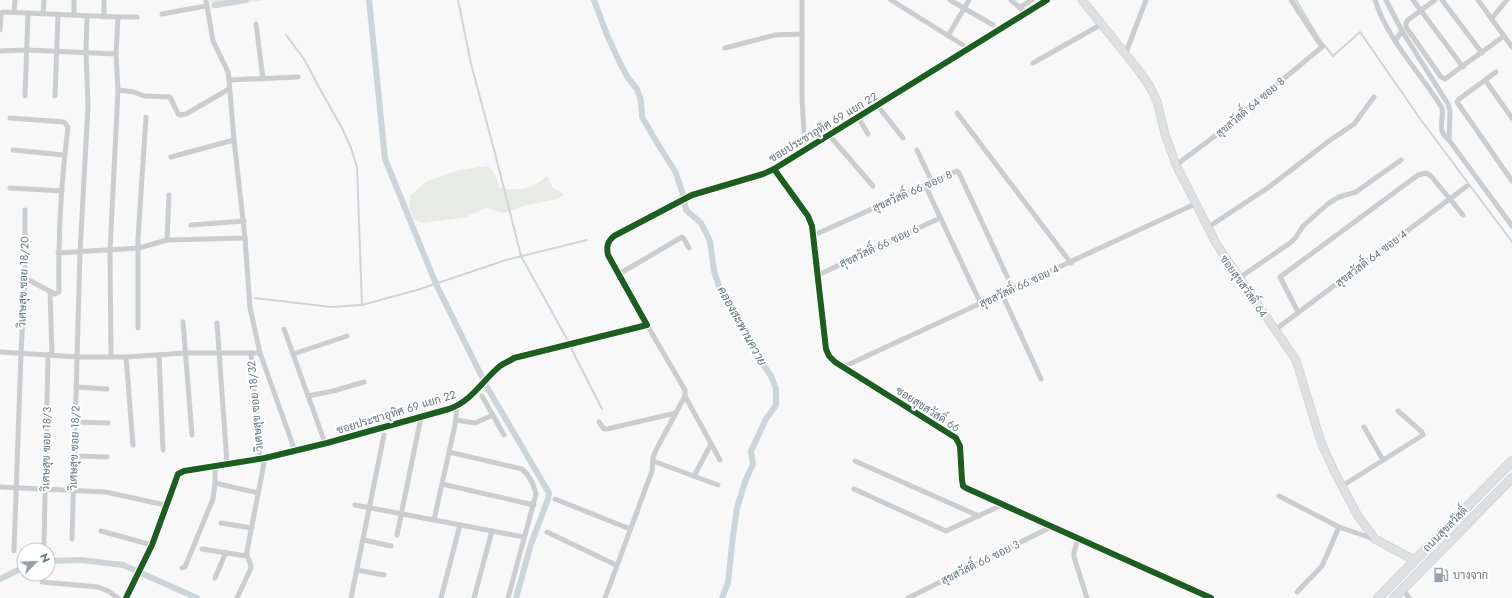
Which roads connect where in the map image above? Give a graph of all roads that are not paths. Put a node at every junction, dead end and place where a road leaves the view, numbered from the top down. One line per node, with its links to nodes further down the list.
1 (15, 0): 27 (street)
2 (44, 0): 30 (street)
3 (74, 0): 33 (street)
4 (104, 0): 35 (street)
5 (802, 0): 44 (street)
6 (891, 0): 45 (street)
7 (950, 0): 25 (street)
8 (969, 0): 25 (street)
9 (1010, 0): 23 (street)
10 (1032, 0): 23 (street)
11 (1047, 0): 29 (street, ซอยประชาอุทิศ 69 แยก 22)
12 (1082, 0): 40 (street, ซอยสุขสวัสดิ์ 64)
13 (1146, 0): 57 (street)
14 (1291, 0): 89 (street, สุขสวัสดิ์ 64 ซอย 8)
15 (1375, 0): 24 (street)
16 (1413, 0): 26 (street)
17 (1435, 0): 26 (street)
18 (1442, 0): 55 (street)
19 (1478, 0): 38 (street)
20 (1507, 0): 38 (street)
21 (1387, 2): 24 (street); 43 (street)
22 (206, 3): 31 (street); 63 (street)
23 (1020, 7): 29 (street)
24 (1378, 8): 47 (street)
25 (964, 9): 41 (street); 45 (street)
26 (1421, 10): 59 (street); 59 (street)
27 (14, 12): 28 (street); 42 (street)
28 (28, 13): 30 (street); 52 (street)
29 (1026, 13): 71 (street, ซอยประชาอุทิศ 69 แยก 22)
30 (43, 14): 32 (street)
31 (162, 14)
32 (58, 15): 33 (street); 53 (street)
33 (74, 15): 34 (street)
34 (88, 16): 35 (street); 54 (street, วิเศษสุข ซอย 18/2)
35 (104, 17): 36 (street)
36 (118, 17): 37 (street); 56 (street)
37 (137, 17)
38 (1492, 18): 46 (street)
39 (256, 24): 62 (street)
40 (1102, 24): 57 (street, ซอยสุขสวัสดิ์ 64); 58 (street)
41 (993, 25)
42 (0, 30)
43 (1402, 31): 47 (street); 70 (street)
44 (802, 34): 50 (street); 83 (street)
45 (948, 36): 48 (street)
46 (1504, 36): 49 (street); 55 (street)
47 (1395, 41): 72 (street)
48 (963, 45)
49 (1512, 47)
50 (725, 48)
51 (0, 50): 52 (street)
52 (27, 50): 53 (street); 67 (street)
53 (57, 52): 54 (street); 68 (street)
54 (86, 53): 56 (street); 114 (street, วิเศษสุข ซอย 18/2)
55 (1482, 53): 59 (street)
56 (116, 54): 66 (street)
57 (1125, 54): 89 (street, ซอยสุขสวัสดิ์ 64)
58 (1034, 63)
59 (1463, 67)
60 (1496, 72): 64 (street)
61 (298, 77): 62 (street)
62 (263, 79): 63 (street)
63 (229, 80): 65 (street)
64 (1485, 80): 77 (street); 91 (street)
65 (229, 89): 66 (street); 81 (street)
66 (118, 90): 113 (street)
67 (26, 96)
68 (55, 96)
69 (1374, 97): 107 (street)
70 (1448, 104): 72 (street); 82 (street)
71 (877, 105): 74 (street, ซอยประชาอุทิศ 69 แยก 22); 80 (street)
72 (1442, 108): 82 (street)
73 (957, 113): 116 (street)
74 (858, 117): 78 (street); 79 (street, ซอยประชาอุทิศ 69 แยก 22)
75 (10, 118): 86 (street)
76 (146, 118): 111 (street)
77 (1512, 118)
78 (868, 134)
79 (829, 135): 83 (street, ซอยประชาอุทิศ 69 แยก 22); 94 (street)
80 (903, 138)
81 (234, 140): 87 (street); 104 (street)
82 (1449, 140): 106 (street)
83 (805, 149): 90 (street, ซอยประชาอุทิศ 69 แยก 22)
84 (13, 150): 86 (street)
85 (917, 150): 92 (street)
86 (64, 155): 97 (street)
87 (171, 157)
88 (1401, 160): 120 (street)
89 (1176, 165): 100 (street, ซอยสุขสวัสดิ์ 64)
90 (774, 169): 108 (street, ซอยสุขสวัสดิ์ 66); 117 (street, ซอยประชาอุทิศ 69 แยก 22)
91 (1512, 181)
92 (932, 182): 93 (street, สุขสวัสดิ์ 66 ซอย 8); 121 (street, สุขสวัสดิ์ 66 ซอย 8)
93 (925, 185): 103 (street); 108 (street, สุขสวัสดิ์ 66 ซอย 8)
94 (873, 186)
95 (1467, 186): 99 (street, สุขสวัสดิ์ 64 ซอย 4)
96 (10, 188): 97 (street)
97 (62, 191): 115 (street)
98 (169, 195): 110 (street)
99 (1450, 199): 102 (street); 125 (street, สุขสวัสดิ์ 64 ซอย 4); 125 (street)
100 (1195, 204): 107 (street, ซอยสุขสวัสดิ์ 64); 116 (street, สุขสวัสดิ์ 66 ซอย 4)
101 (25, 210): 119 (street, วิเศษสุข ซอย 18/20)
102 (1463, 215)
103 (940, 218): 118 (street, สุขสวัสดิ์ 66 ซอย 6); 124 (street)
104 (244, 221): 105 (street); 109 (street)
105 (191, 225)
106 (1512, 226)
107 (1207, 228): 120 (street, ซอยสุขสวัสดิ์ 64)
108 (814, 235): 118 (street, ซอยสุขสวัสดิ์ 66)
109 (245, 238): 110 (street); 138 (street)
110 (167, 240): 111 (street)
111 (139, 248): 113 (street); 129 (street)
112 (689, 248): 117 (street)
113 (110, 251): 114 (street); 143 (street)
114 (80, 252): 115 (street); 142 (street, วิเศษสุข ซอย 18/2)
115 (58, 253): 122 (street)
116 (1071, 263): 121 (street, สุขสวัสดิ์ 66 ซอย 4)
117 (619, 274): 128 (street, ซอยประชาอุทิศ 69 แยก 22)
118 (818, 274): 145 (street, ซอยสุขสวัสดิ์ 66)
119 (25, 278): 122 (street); 134 (street, วิเศษสุข ซอย 18/20)
120 (1239, 278): 131 (street, ซอยสุขสวัสดิ์ 64)
121 (1013, 289): 123 (street, สุขสวัสดิ์ 66 ซอย 4)
122 (50, 291): 139 (street, วิเศษสุข ซอย 18/3)
123 (1002, 294): 124 (street, สุขสวัสดิ์ 66 ซอย 4); 146 (street)
124 (981, 304): 145 (street, สุขสวัสดิ์ 66 ซอย 4)
125 (1298, 312): 131 (street, สุขสวัสดิ์ 64 ซอย 4)
126 (183, 322): 135 (street)
127 (217, 323): 136 (street)
128 (647, 325): 152 (street); 153 (street, ซอยประชาอุทิศ 69 แยก 22)
129 (138, 328)
130 (284, 329): 140 (street)
131 (1275, 330): 187 (street, ซอยสุขสวัสดิ์ 64)
132 (347, 336): 140 (street)
133 (0, 352): 134 (street)
134 (21, 353): 139 (street); 189 (street, วิเศษสุข ซอย 18/20)
135 (186, 353): 136 (street); 141 (street); 163 (street)
136 (218, 353): 137 (street); 180 (street)
137 (251, 353): 138 (street); 174 (street, วิเศษสุข ซอย 18/32)
138 (260, 353): 170 (street)
139 (50, 354): 142 (street); 190 (street, วิเศษสุข ซอย 18/3)
140 (293, 354): 150 (street)
141 (159, 355): 144 (street); 169 (street)
142 (78, 357): 143 (street); 148 (street, วิเศษสุข ซอย 18/2)
143 (111, 357): 144 (street)
144 (126, 357): 168 (street)
145 (844, 367): 199 (street, ซอยสุขสวัสดิ์ 66)
146 (1041, 379)
147 (364, 382): 150 (street)
148 (76, 387): 149 (street); 159 (street, วิเศษสุข ซอย 18/2)
149 (107, 389)
150 (308, 396): 166 (street)
151 (482, 396): 156 (street)
152 (685, 396): 155 (street); 167 (street)
153 (457, 406): 157 (street, ซอยประชาอุทิศ 69 แยก 22); 158 (street)
154 (1398, 411): 176 (street)
155 (676, 413): 160 (street); 177 (street)
156 (493, 415): 158 (street); 165 (street)
157 (421, 418): 166 (street, ซอยประชาอุทิศ 69 แยก 22); 201 (street)
158 (456, 420): 171 (street)
159 (75, 422): 161 (street); 172 (street, วิเศษสุข ซอย 18/2)
160 (599, 422)
161 (108, 423)
162 (1364, 427): 176 (street)
163 (192, 435)
164 (384, 435): 200 (street)
165 (504, 435)
166 (325, 443): 170 (street, ซอยประชาอุทิศ 69 แยก 22)
167 (711, 444): 175 (street); 182 (street)
168 (133, 445)
169 (163, 450)
170 (294, 451): 174 (street, ซอยประชาอุทิศ 69 แยก 22)
171 (449, 452): 185 (street); 198 (street)
172 (74, 456): 173 (street); 192 (street, วิเศษสุข ซอย 18/2)
173 (107, 457)
174 (262, 458): 180 (street, ซอยประชาอุทิศ 69 แยก 22); 193 (street, วิเศษสุข ซอย 18/32)
175 (720, 460)
176 (1383, 460): 187 (street)
177 (653, 461): 182 (street); 209 (street)
178 (855, 461): 202 (street)
179 (1512, 461): 226 (main road, ถนนสุขสวัสดิ์)
180 (227, 464): 181 (street, ซอยประชาอุทิศ 69 แยก 22)
181 (215, 466): 184 (street); 196 (street, ซอยประชาอุทิศ 69 แยก 22)
182 (694, 476): 186 (street)
183 (1512, 478): 233 (main road, ถนนสุขสวัสดิ์)
184 (215, 484): 193 (street); 228 (street)
185 (442, 484): 198 (street); 203 (street)
186 (718, 485)
187 (1342, 486): 217 (street, ซอยสุขสวัสดิ์ 64)
188 (0, 487): 189 (street)
189 (16, 488): 190 (street); 223 (street, วิเศษสุข ซอย 18/20)
190 (45, 489): 192 (street); 219 (street, วิเศษสุข ซอย 18/3)
191 (854, 489): 202 (street)
192 (73, 490): 196 (street); 215 (street, วิเศษสุข ซอย 18/2)
193 (258, 493): 208 (street, วิเศษสุข ซอย 18/32)
194 (1279, 496): 207 (street)
195 (555, 499): 209 (street)
196 (165, 505): 220 (street, ซอยประชาอุทิศ 69 แยก 22)
197 (355, 505): 200 (street)
198 (534, 505): 214 (street)
199 (1002, 505): 202 (street); 206 (street, ซอยสุขสวัสดิ์ 66)
200 (370, 507): 201 (street); 218 (street)
201 (402, 514): 203 (street); 213 (street)
202 (979, 516)
203 (434, 520): 205 (street)
204 (221, 523): 208 (street)
205 (460, 525): 211 (street); 239 (street)
206 (1052, 527): 216 (street, ซอยสุขสวัสดิ์ 66); 243 (street, สุขสวัสดิ์ 66 ซอย 3)
207 (1339, 527): 217 (street); 234 (street)
208 (252, 528): 225 (street, วิเศษสุข ซอย 18/32)
209 (630, 529): 227 (street)
210 (101, 531): 220 (street)
211 (492, 531): 214 (street); 240 (street)
212 (547, 532): 227 (street)
213 (397, 535)
214 (524, 537): 241 (street)
215 (72, 539)
216 (1078, 539): 244 (street); 245 (street, ซอยสุขสวัสดิ์ 66)
217 (1375, 539): 226 (street, ซอยสุขสวัสดิ์ 64)
218 (364, 540): 221 (street); 229 (street)
219 (44, 542)
220 (152, 545): 236 (street, ซอยประชาอุทิศ 69 แยก 22)
221 (391, 546)
222 (202, 550): 224 (street)
223 (14, 552)
224 (226, 552): 225 (street); 231 (street)
225 (246, 556): 237 (street, วิเศษสุข ซอย 18/32)
226 (1414, 560): 246 (main road, ถนนสุขสวัสดิ์)
227 (616, 565): 242 (street)
228 (182, 568)
229 (357, 570): 230 (street); 238 (street)
230 (384, 575)
231 (215, 578)
232 (42, 582): 235 (street)
233 (1403, 589): 247 (main road, ถนนสุขสวัสดิ์); 248 (street)
234 (1297, 592)
235 (118, 598)
236 (126, 598)
237 (237, 598)
238 (351, 598)
239 (441, 598)
240 (474, 598)
241 (508, 598)
242 (605, 598)
243 (908, 598)
244 (1087, 598)
245 (1211, 598)
246 (1378, 598)
247 (1394, 598)
248 (1409, 598)

